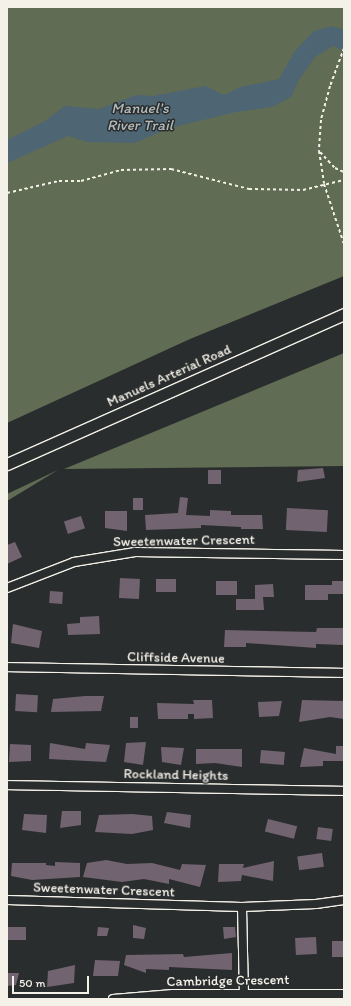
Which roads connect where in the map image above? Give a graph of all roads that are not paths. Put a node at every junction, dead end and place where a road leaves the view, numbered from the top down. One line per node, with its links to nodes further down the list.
1 (344, 314): 2 (main road, Manuels Arterial Road)
2 (7, 464)
3 (344, 555): 4 (street, Sweetenwater Crescent)
4 (7, 588)
5 (7, 667): 6 (street, Cliffside Avenue)
6 (344, 673)
7 (7, 785): 8 (street, Rockland Heights)
8 (344, 791)
9 (7, 900): 11 (street, Sweetenwater Crescent)
10 (344, 900): 11 (street, Sweetenwater Crescent)
11 (242, 907): 12 (street)
12 (244, 993): 13 (street, Cambridge Crescent); 14 (street, Cambridge Crescent)
13 (344, 994)
14 (112, 999)

